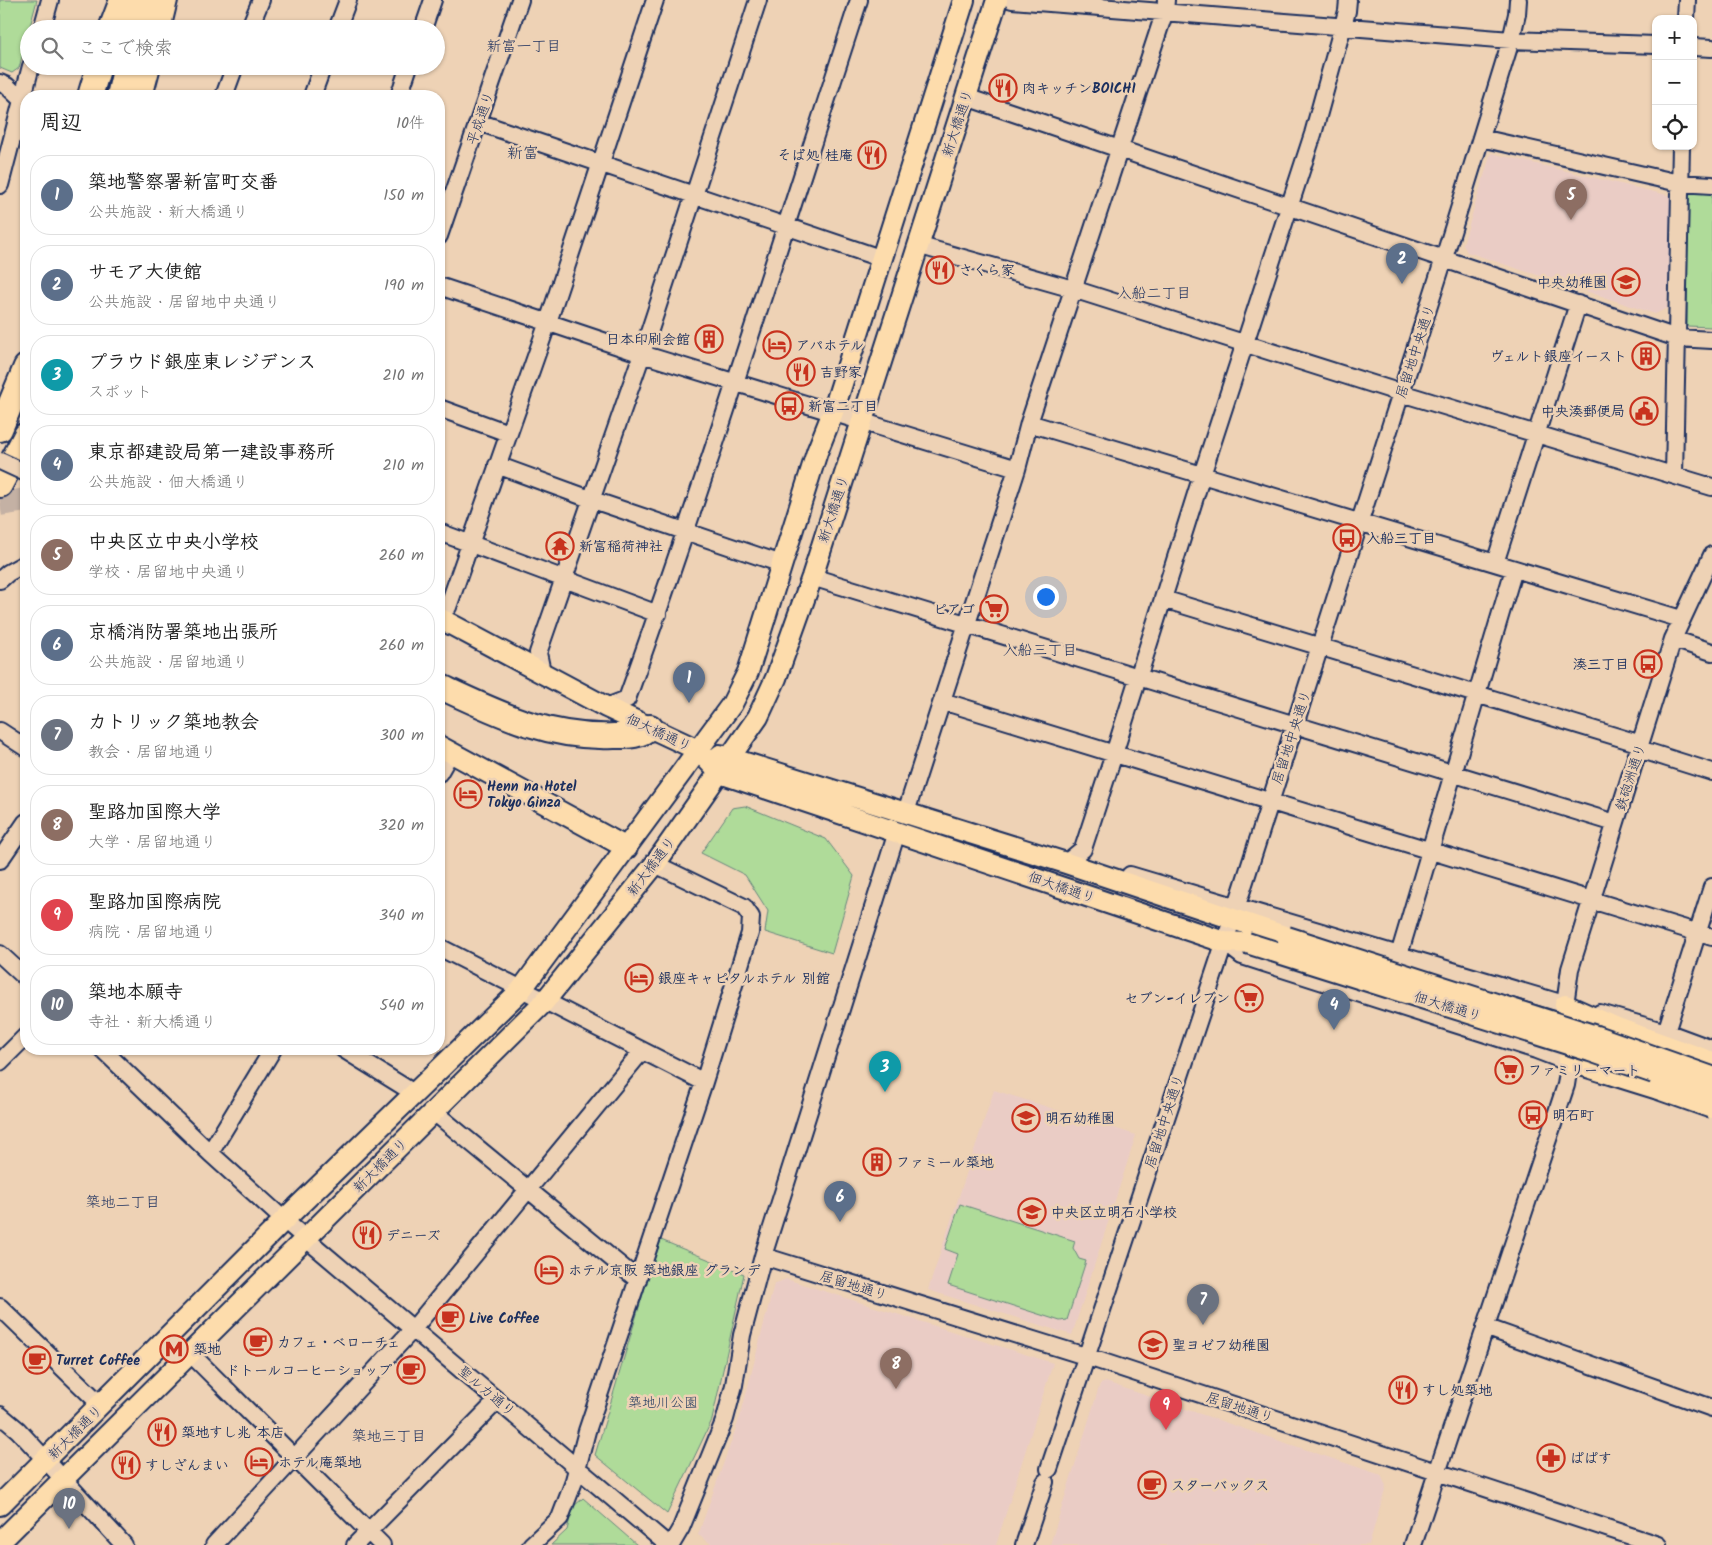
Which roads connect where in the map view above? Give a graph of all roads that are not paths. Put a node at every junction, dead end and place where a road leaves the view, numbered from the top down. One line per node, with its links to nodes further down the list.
1 (50, 0): 22 (street)
2 (117, 0): 23 (highway)
3 (122, 0): 24 (highway)
4 (127, 0): 25 (highway)
5 (143, 0): 26 (highway)
6 (165, 0): 27 (highway)
7 (261, 0): 28 (street)
8 (348, 0): 29 (street)
9 (434, 0): 30 (street)
10 (520, 0): 56 (street, 平成通り)
11 (655, 0): 60 (street)
12 (758, 0): 64 (street)
13 (859, 0): 67 (street)
14 (964, 0): 69 (main road, 新大橋通り)
15 (997, 0): 53 (main road, 新大橋通り)
16 (1012, 0): 20 (street)
17 (1348, 0): 31 (street)
18 (1518, 0): 32 (street, 居留地中央通り)
19 (1687, 0): 21 (street)
20 (1166, 5): 31 (street); 58 (street)
21 (1686, 15)
22 (44, 20)
23 (112, 20)
24 (114, 20)
25 (121, 20)
26 (138, 20)
27 (160, 20)
28 (253, 20)
29 (340, 20)
30 (426, 20)
31 (1342, 27): 32 (street); 65 (street)
32 (1510, 40): 33 (street); 57 (street, 居留地中央通り)
33 (1652, 45)
34 (1697, 47): 35 (street)
35 (1712, 48)
36 (29, 75): 45 (street)
37 (96, 75): 46 (highway)
38 (107, 75): 47 (highway)
39 (124, 75): 48 (highway)
40 (146, 75): 49 (highway)
41 (232, 75): 50 (street)
42 (320, 75): 51 (street)
43 (406, 75): 52 (street)
44 (0, 84): 54 (street)
45 (26, 90)
46 (92, 90)
47 (103, 90)
48 (120, 90)
49 (142, 90)
50 (226, 90)
51 (314, 90)
52 (401, 90)
53 (966, 97): 58 (street); 68 (main road, 新大橋通り)
54 (20, 98)
55 (20, 116): 61 (street)
56 (478, 122): 60 (street); 66 (street, 平成通り)
57 (1481, 138): 62 (street); 70 (street, 居留地中央通り)
58 (1119, 149): 65 (street); 72 (street)
59 (1681, 150): 62 (street)
60 (601, 162): 64 (street); 74 (street)
61 (1, 181)
62 (1679, 183): 63 (street); 75 (street)
63 (1712, 185)
64 (694, 193): 67 (street); 78 (street)
65 (1289, 206): 70 (street); 77 (street)
66 (445, 218)
67 (786, 227): 69 (street); 80 (street)
68 (917, 245): 72 (street); 84 (main road, 新大橋通り)
69 (880, 258): 83 (main road, 新大橋通り)
70 (1444, 258): 73 (street); 81 (street, 居留地中央通り)
71 (445, 288): 74 (street)
72 (1073, 289): 77 (street); 85 (street)
73 (1578, 304): 75 (street); 88 (street)
74 (548, 322): 78 (street); 87 (street)
75 (1677, 338): 76 (street); 95 (street)
76 (1712, 340)
77 (1246, 344): 81 (street); 94 (street)
78 (642, 354): 80 (street); 98 (street)
79 (20, 383): 86 (highway)
80 (736, 383): 83 (street); 100 (street)
81 (1401, 393): 88 (street); 99 (street, 居留地中央通り)
82 (445, 410): 87 (street)
83 (833, 412): 84 (street); 105 (main road, 新大橋通り)
84 (862, 421): 92 (street); 109 (main road, 新大橋通り)
85 (1029, 424): 92 (street); 94 (street)
86 (0, 429)
87 (508, 433): 91 (street)
88 (1537, 434): 95 (street); 104 (street)
89 (20, 447): 96 (highway)
90 (0, 461): 93 (street, bridge)
91 (497, 466): 98 (street); 102 (street)
92 (1016, 469): 117 (street)
93 (20, 470)
94 (1202, 475): 99 (street); 112 (street)
95 (1674, 475): 97 (street)
96 (0, 485)
97 (1712, 487)
98 (590, 500): 100 (street); 110 (street)
99 (1360, 522): 104 (street); 119 (street, 居留地中央通り)
100 (685, 531): 105 (street); 114 (street)
101 (445, 534): 102 (street)
102 (470, 543): 110 (street); 113 (street)
103 (1712, 555): 108 (street, 鉄砲洲通り)
104 (1495, 563): 107 (street)
105 (782, 564): 133 (main road, 新大橋通り)
106 (20, 567): 111 (street)
107 (1514, 568): 115 (street); 124 (street)
108 (1708, 571): 115 (street, 鉄砲洲通り)
109 (812, 577): 117 (street); 135 (main road, 新大橋通り)
110 (564, 579): 114 (street); 121 (street)
111 (0, 580)
112 (1163, 599): 119 (street); 122 (street)
113 (445, 609)
114 (658, 614): 126 (street)
115 (1681, 619): 118 (street, 鉄砲洲通り)
116 (445, 621): 121 (main road, 佃大橋通り)
117 (967, 624): 122 (street); 125 (street)
118 (1673, 639): 120 (street); 131 (street, 鉄砲洲通り)
119 (1320, 646): 124 (street); 127 (street, 居留地中央通り)
120 (1712, 652)
121 (542, 672): 126 (main road, 佃大橋通り)
122 (1138, 677): 127 (street); 134 (street)
123 (445, 688): 128 (highway)
124 (1477, 694): 131 (street); 137 (street)
125 (942, 701): 134 (street); 139 (street)
126 (606, 707): 128 (main road, 佃大橋通り)
127 (1295, 725): 137 (street); 138 (street, 居留地中央通り)
128 (650, 727): 133 (main road, 佃大橋通り)
129 (0, 731): 130 (street)
130 (20, 744)
131 (1640, 747): 136 (street); 140 (street, 鉄砲洲通り)
132 (445, 749): 143 (main road)
133 (698, 750): 135 (main road, 佃大橋通り); 143 (main road, 新大橋通り)
134 (1114, 754): 138 (street); 146 (street)
135 (726, 765): 139 (main road, 佃大橋通り); 142 (main road, 佃大橋通り); 147 (main road, 新大橋通り)
136 (1712, 772)
137 (1453, 774): 140 (street); 144 (street)
138 (1270, 802): 144 (street); 150 (street, 居留地中央通り)
139 (906, 812): 146 (main road, 佃大橋通り)
140 (1615, 823): 149 (street, 鉄砲洲通り)
141 (20, 831): 145 (street)
142 (897, 832): 152 (main road, 佃大橋通り); 181 (street)
143 (627, 848): 157 (main road, 新大橋通り)
144 (1430, 851): 149 (street); 155 (street)
145 (0, 860)
146 (1066, 863): 150 (main road, 佃大橋通り)
147 (655, 864): 158 (main road, 新大橋通り); 171 (street)
148 (1712, 887): 151 (street)
149 (1591, 900): 151 (street); 159 (street, 鉄砲洲通り)
150 (1235, 913): 152 (street, 居留地中央通り); 155 (street); 170 (main road, 佃大橋通り, bridge)
151 (1705, 934): 160 (street)
152 (1224, 942): 167 (street); 173 (main road, 佃大橋通り, bridge); 187 (street, 居留地中央通り)
153 (445, 950): 157 (street)
154 (0, 954): 156 (street)
155 (1399, 955): 159 (street)
156 (20, 972)
157 (521, 990): 158 (street); 172 (main road, 新大橋通り)
158 (544, 1002): 163 (street); 175 (main road, 新大橋通り)
159 (1565, 1005): 160 (main road); 167 (street, 鉄砲洲通り)
160 (1668, 1039): 162 (street); 169 (main road)
161 (20, 1042): 168 (street)
162 (1712, 1049)
163 (642, 1051): 171 (street); 178 (street)
164 (108, 1055): 177 (street, 聖ルカ通り)
165 (269, 1055): 177 (street)
166 (353, 1055): 172 (street)
167 (1568, 1061): 174 (main road, bridge); 176 (street); 184 (street, 鉄砲洲通り)
168 (0, 1062)
169 (1712, 1062)
170 (1712, 1076)
171 (704, 1082): 182 (street)
172 (414, 1093): 179 (main road, 新大橋通り)
173 (1712, 1093)
174 (1712, 1108)
175 (434, 1112): 178 (street); 180 (main road, 新大橋通り)
176 (1712, 1118)
177 (210, 1153): 179 (street, 聖ルカ通り)
178 (528, 1189): 182 (street); 185 (street)
179 (284, 1220): 180 (street, 聖ルカ通り); 189 (main road, 新大橋通り)
180 (306, 1238): 185 (street, 聖ルカ通り); 186 (main road, 新大橋通り)
181 (763, 1256): 187 (street, 居留地通り); 205 (street)
182 (638, 1280): 194 (street)
183 (0, 1307): 189 (street)
184 (1486, 1327): 190 (street); 195 (street, 鉄砲洲通り)
185 (414, 1328): 188 (street, 聖ルカ通り); 192 (street)
186 (191, 1354): 192 (street); 196 (main road, 新大橋通り)
187 (1085, 1356): 195 (street, 居留地通り); 206 (street, 居留地中央通り)
188 (497, 1401): 194 (street, 聖ルカ通り); 198 (street)
189 (102, 1405): 193 (main road, 新大橋通り)
190 (1712, 1408)
191 (0, 1415): 193 (street)
192 (294, 1457): 198 (street); 201 (street)
193 (45, 1461): 196 (street); 197 (main road, 新大橋通り)
194 (578, 1467): 204 (street); 205 (street, 聖ルカ通り)
195 (1436, 1472): 207 (street, 鉄砲洲通り); 208 (street, 居留地通り)
196 (64, 1481): 199 (main road, 新大橋通り); 200 (street)
197 (0, 1505)
198 (368, 1531): 202 (street); 203 (street)
199 (0, 1542)
200 (124, 1545)
201 (214, 1545)
202 (355, 1545)
203 (382, 1545)
204 (531, 1545)
205 (670, 1545)
206 (1024, 1545)
207 (1412, 1545)
208 (1658, 1545)

